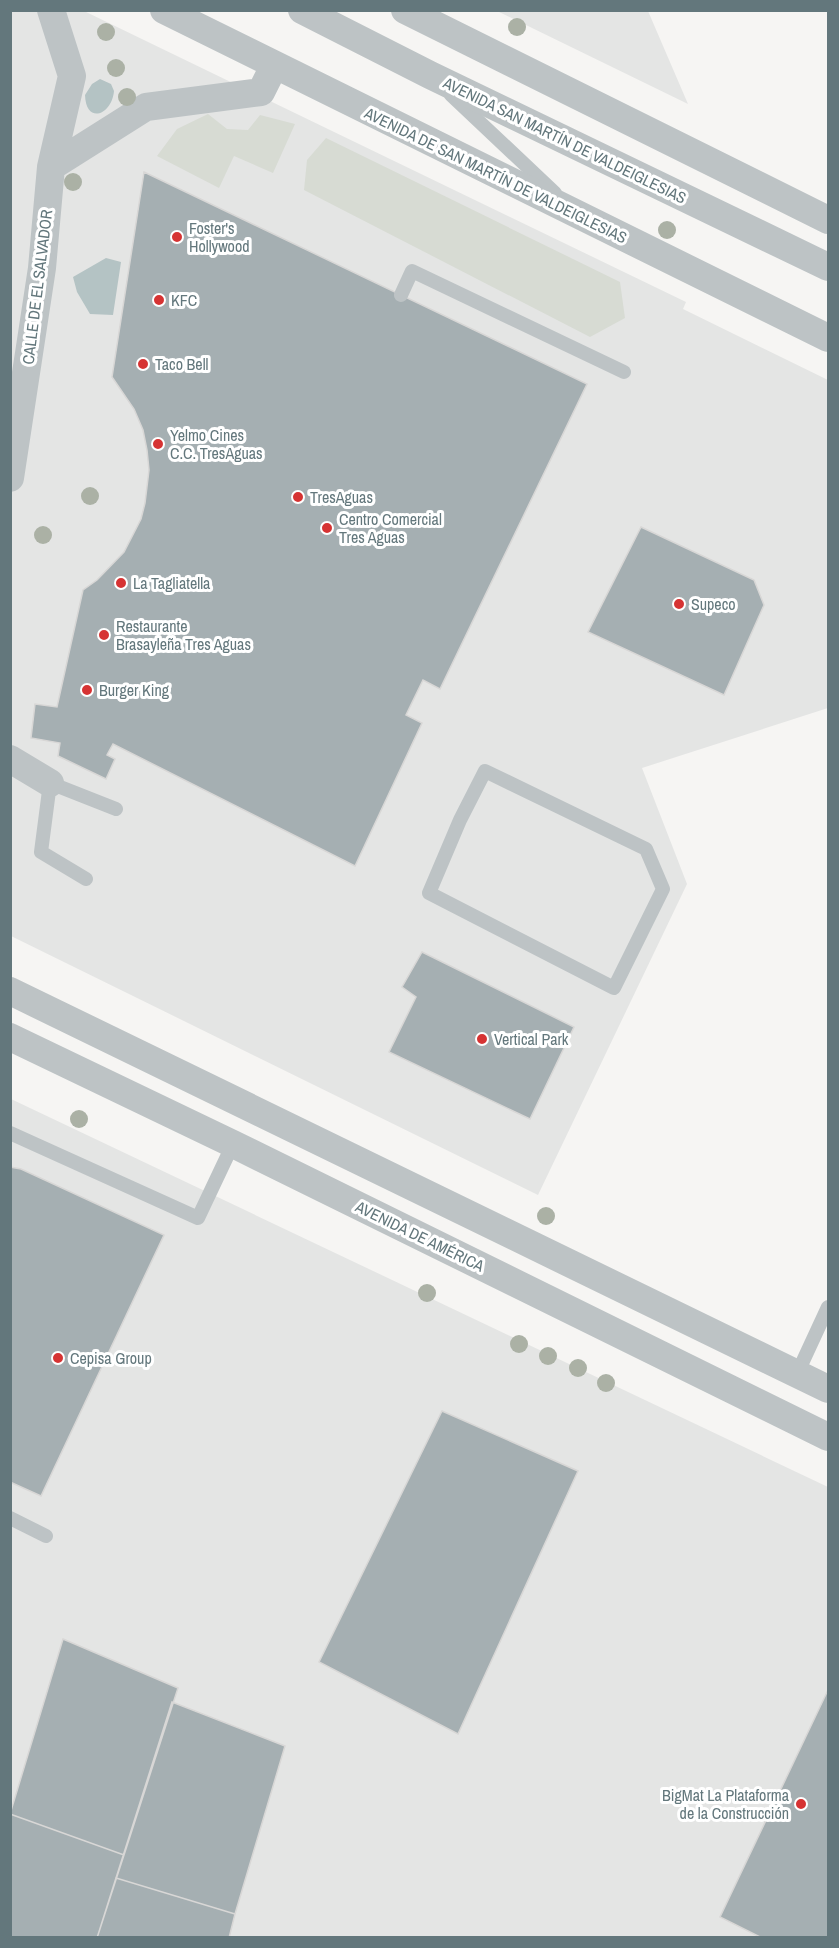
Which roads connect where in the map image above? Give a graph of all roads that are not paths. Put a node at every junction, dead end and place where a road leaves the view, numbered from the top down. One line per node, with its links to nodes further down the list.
1 (51, 10): 7 (street, CALLE DE EL SALVADOR)
2 (164, 10): 5 (street, AVENIDA DE SAN MARTÍN DE VALDEIGLESIAS)
3 (302, 10): 6 (street, AVENIDA SAN MARTÍN DE VALDEIGLESIAS)
4 (405, 10): 9 (street)
5 (274, 66): 7 (street); 8 (street, AVENIDA DE SAN MARTÍN DE VALDEIGLESIAS)
6 (430, 75): 8 (lane); 10 (street, AVENIDA SAN MARTÍN DE VALDEIGLESIAS)
7 (51, 167): 16 (street, CALLE DE EL SALVADOR)
8 (583, 218): 12 (street, AVENIDA DE SAN MARTÍN DE VALDEIGLESIAS)
9 (828, 220)
10 (828, 267)
11 (401, 295): 15 (lane)
12 (798, 322): 13 (lane); 14 (street, AVENIDA DE SAN MARTÍN DE VALDEIGLESIAS)
13 (828, 327)
14 (828, 338)
15 (624, 372)
16 (10, 478)
17 (10, 759): 19 (street)
18 (485, 771): 18 (lane)
19 (50, 783): 20 (lane); 21 (lane)
20 (116, 809)
21 (86, 879)
22 (10, 991): 27 (street)
23 (10, 1037): 25 (street, AVENIDA DE AMÉRICA)
24 (10, 1133): 25 (lane)
25 (233, 1144): 29 (street, AVENIDA DE AMÉRICA)
26 (828, 1307): 27 (lane)
27 (797, 1374): 28 (street)
28 (828, 1389)
29 (828, 1437)
30 (10, 1518): 31 (lane)
31 (46, 1536)

